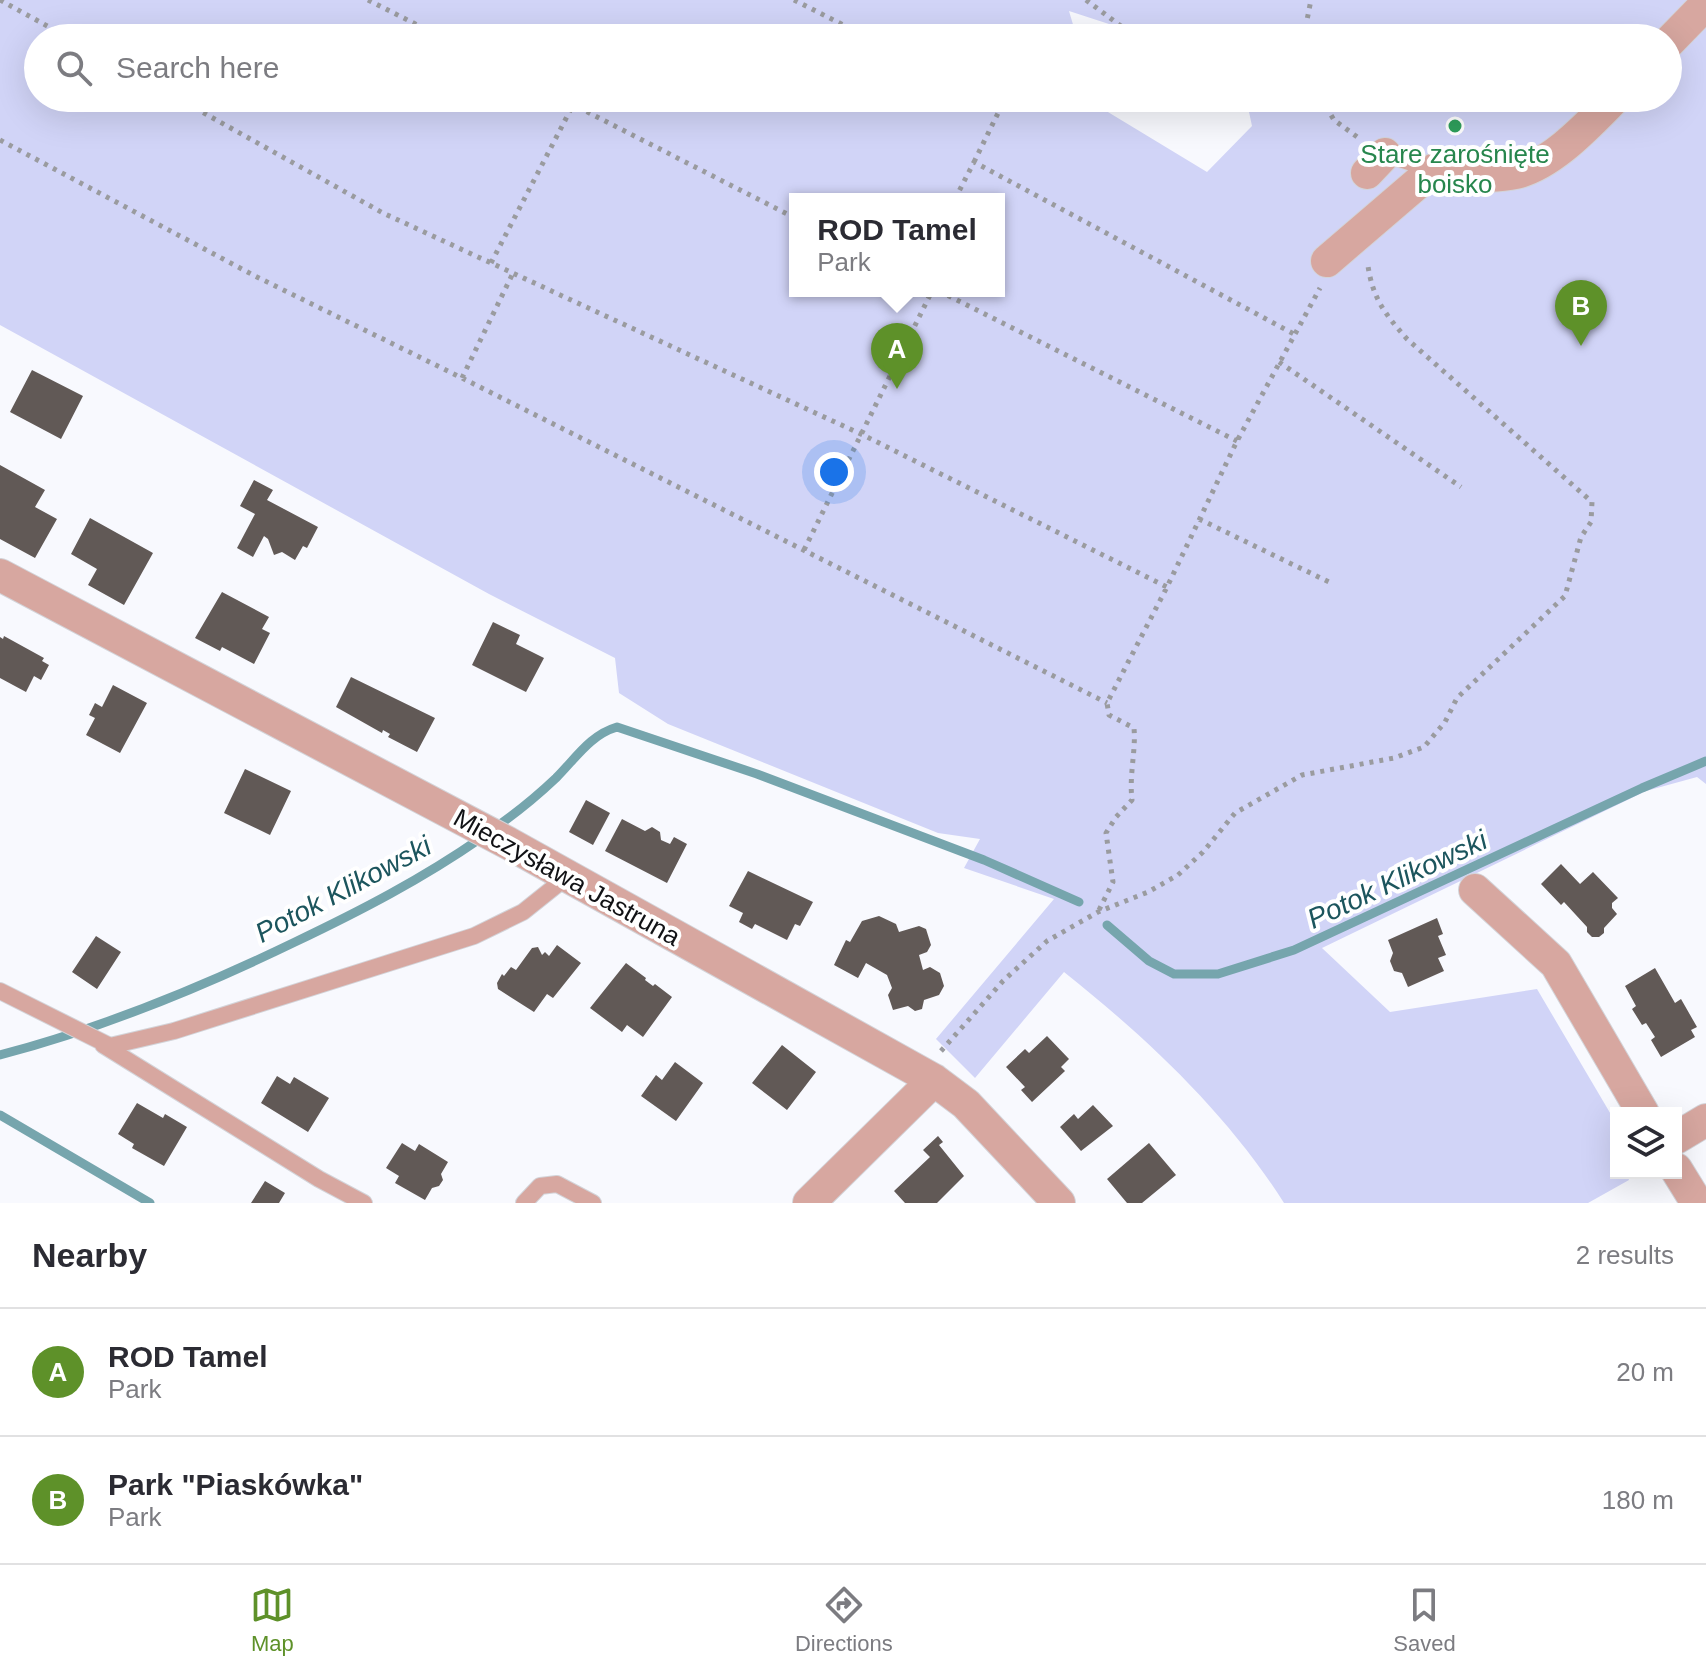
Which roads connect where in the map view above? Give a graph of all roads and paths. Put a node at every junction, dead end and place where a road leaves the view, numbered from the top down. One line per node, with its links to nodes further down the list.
1 (0, 0): 7 (path)
2 (368, 0): 8 (path)
3 (794, 0): 9 (path)
4 (1086, 0): 10 (path)
5 (1311, 0): 11 (path)
6 (1706, 4): 12 (street)
7 (44, 24)
8 (415, 24)
9 (841, 24)
10 (1118, 24)
11 (1307, 24)
12 (1682, 29)
13 (202, 112): 26 (path)
14 (569, 112): 26 (path)
15 (587, 112): 24 (path)
16 (999, 112): 20 (path)
17 (1329, 112): 21 (path)
18 (1601, 112): 22 (street)
19 (0, 140): 33 (path)
20 (974, 162): 23 (path); 31 (path)
21 (1376, 163): 22 (lane)
22 (1440, 172): 27 (street)
23 (958, 193)
24 (789, 215)
25 (1368, 253): 45 (path)
26 (491, 263): 28 (path)
27 (1327, 269): 31 (path)
28 (513, 273): 33 (path); 34 (path)
29 (929, 297): 34 (path)
30 (951, 297): 35 (path)
31 (1294, 334): 32 (path)
32 (1279, 362): 35 (path); 36 (path)
33 (462, 378): 38 (path)
34 (863, 435): 38 (path); 41 (path)
35 (1237, 441): 37 (path)
36 (1461, 487)
37 (1199, 519): 40 (path); 41 (path)
38 (804, 550): 42 (path)
39 (0, 575): 43 (street, Mieczysława Jastruna)
40 (1333, 584)
41 (1167, 587): 42 (path)
42 (1107, 703): 45 (path)
43 (568, 876): 47 (lane); 48 (street, Mieczysława Jastruna)
44 (1475, 890): 49 (street)
45 (1098, 912): 48 (path)
46 (0, 991): 47 (lane)
47 (91, 1037): 53 (lane)
48 (928, 1077): 56 (street); 57 (street, Mieczysława Jastruna)
49 (1639, 1107)
50 (1706, 1120): 51 (street)
51 (1682, 1134)
52 (1682, 1179): 58 (street)
53 (364, 1203)
54 (524, 1203): 55 (lane)
55 (593, 1203)
56 (809, 1203)
57 (1059, 1203)
58 (1697, 1203)

